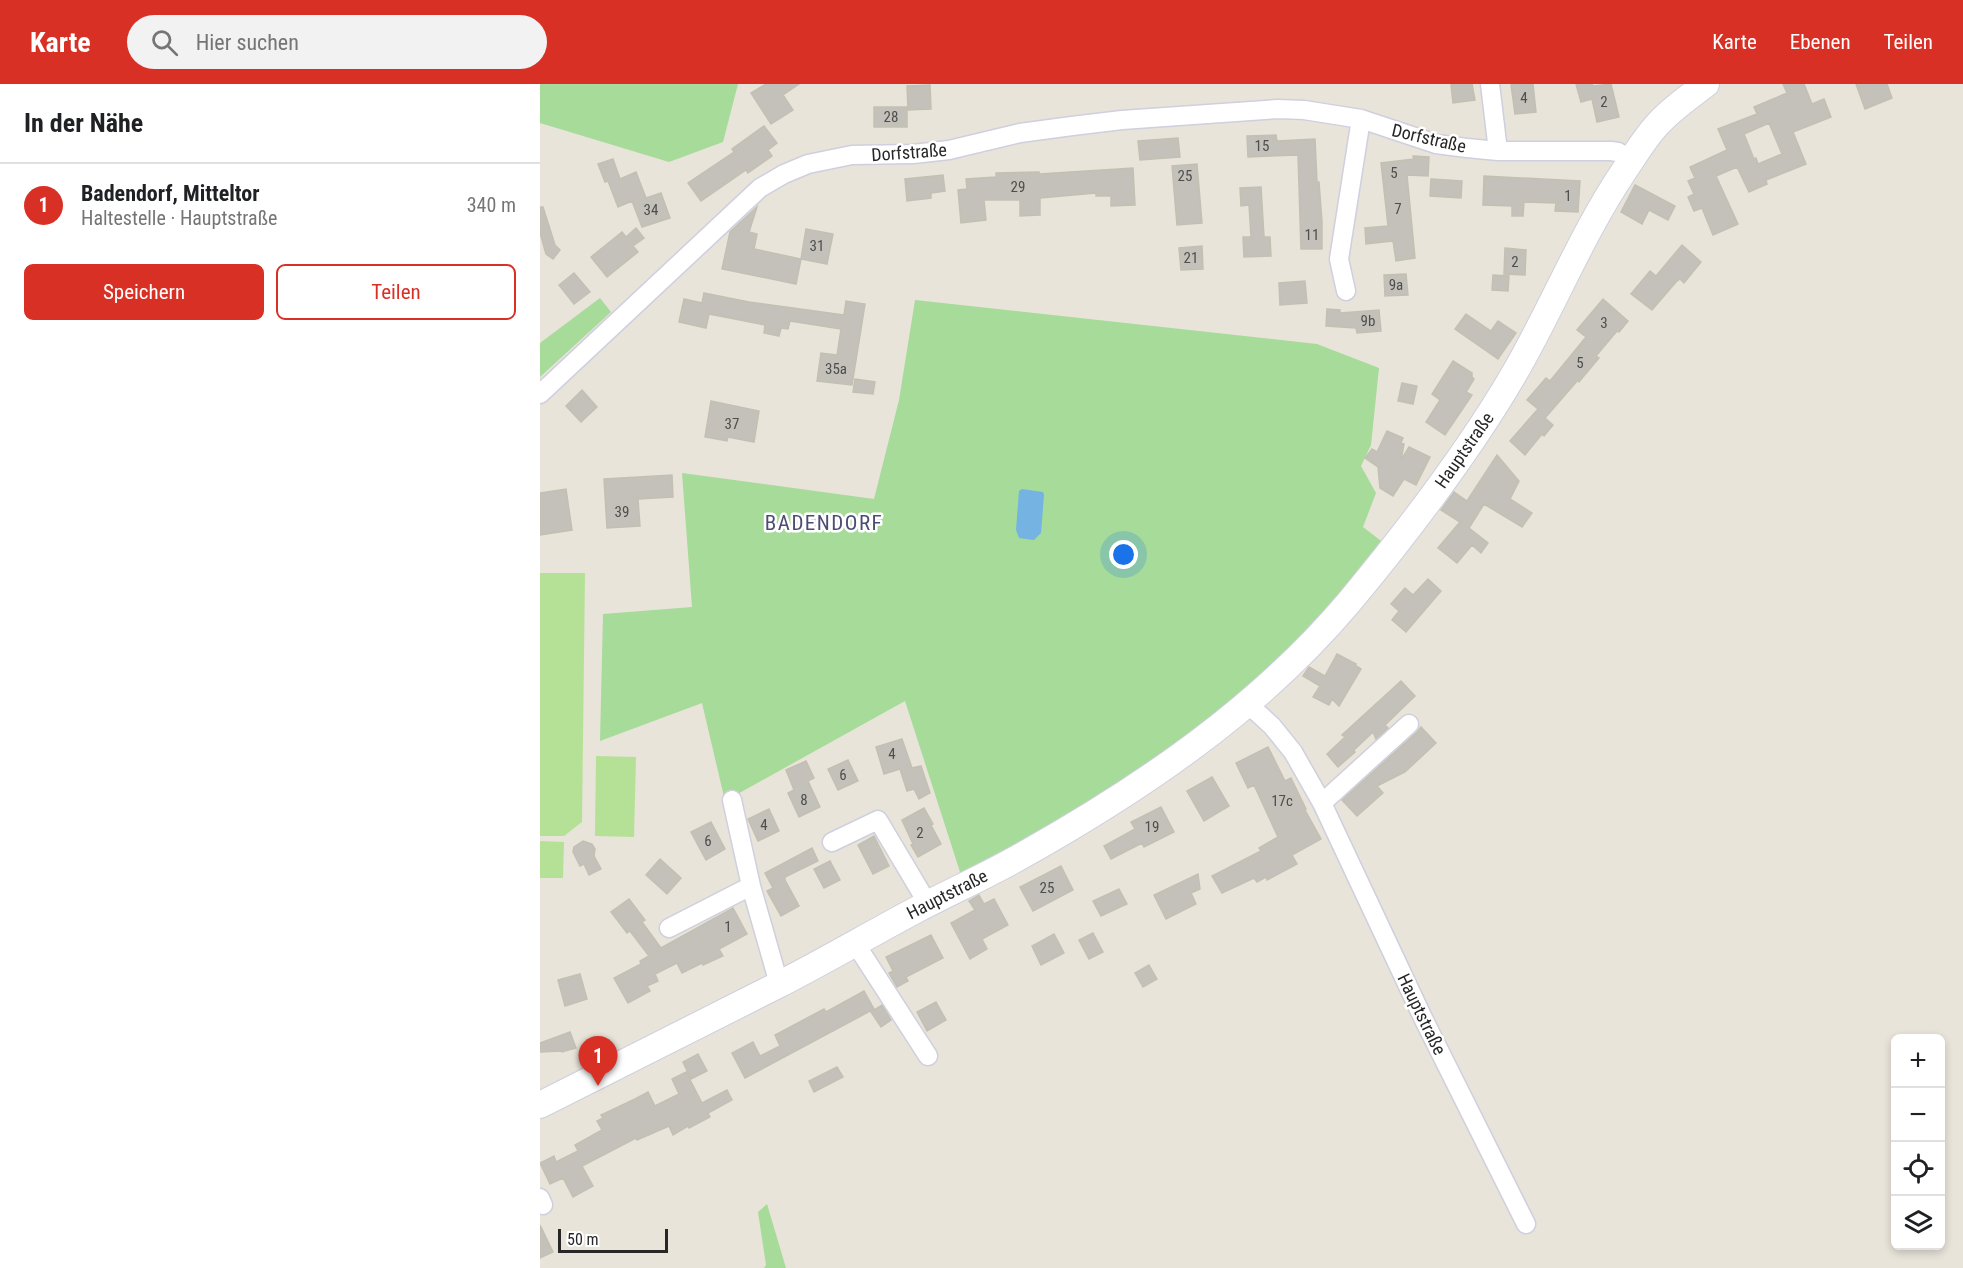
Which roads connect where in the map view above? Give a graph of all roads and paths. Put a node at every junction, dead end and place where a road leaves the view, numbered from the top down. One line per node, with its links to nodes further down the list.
1 (1490, 84): 4 (street)
2 (1706, 84): 5 (main road, Hauptstraße)
3 (1361, 119): 4 (street, Dorfstraße); 6 (street); 7 (street, Dorfstraße)
4 (1498, 151): 5 (street, Dorfstraße)
5 (1631, 160): 8 (main road, Hauptstraße)
6 (1346, 291)
7 (540, 394)
8 (1248, 704): 11 (street, Hauptstraße); 14 (main road, Hauptstraße)
9 (1409, 724): 11 (street)
10 (732, 800): 13 (street)
11 (1322, 803): 20 (street, Hauptstraße)
12 (832, 842): 14 (street)
13 (751, 886): 15 (street); 17 (street)
14 (928, 904): 16 (main road, Hauptstraße)
15 (669, 928)
16 (855, 943): 17 (main road, Hauptstraße); 18 (street)
17 (779, 984): 19 (main road, Hauptstraße)
18 (928, 1056)
19 (540, 1105)
20 (1526, 1224)

